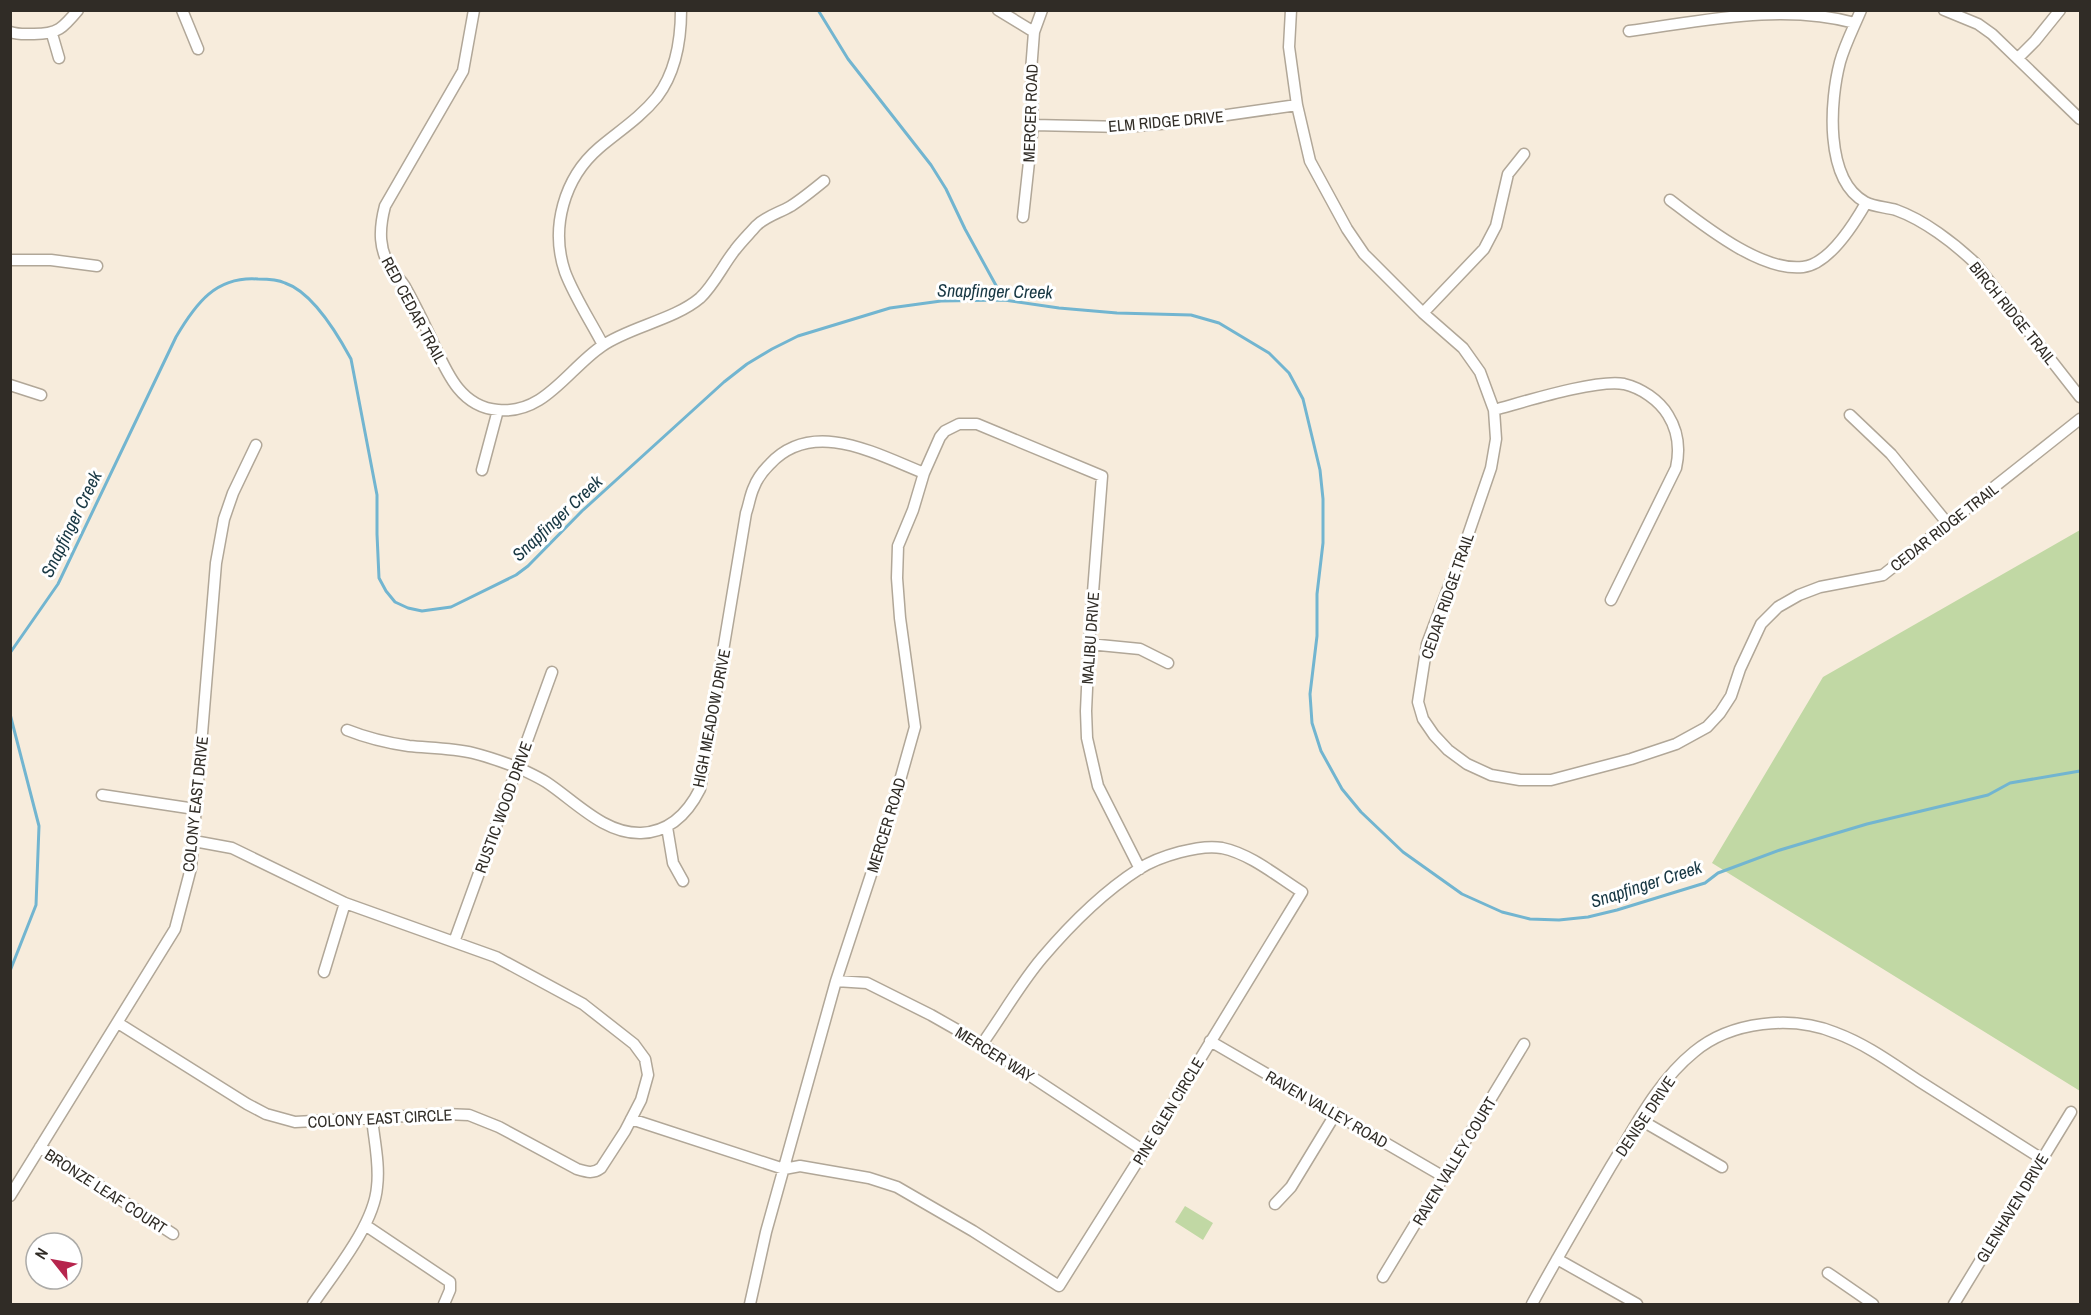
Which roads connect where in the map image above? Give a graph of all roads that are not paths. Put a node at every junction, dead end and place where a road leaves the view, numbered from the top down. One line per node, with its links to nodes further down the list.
1 (78, 10): 15 (street)
2 (182, 10): 16 (street)
3 (474, 10): 34 (street, RED CEDAR TRAIL)
4 (681, 10): 30 (street)
5 (998, 10): 13 (street)
6 (1042, 10): 13 (street, MERCER ROAD)
7 (1292, 10): 19 (street, CEDAR RIDGE TRAIL)
8 (1861, 10): 11 (street)
9 (1944, 10): 17 (street)
10 (2060, 10): 17 (street)
11 (1855, 23): 14 (street); 25 (street)
12 (10, 32): 15 (street)
13 (1034, 32): 21 (street, MERCER ROAD)
14 (1629, 32)
15 (52, 34): 18 (street)
16 (198, 48)
17 (2019, 57): 20 (street)
18 (59, 58)
19 (1297, 105): 21 (street, ELM RIDGE DRIVE); 29 (street, CEDAR RIDGE TRAIL)
20 (2080, 119)
21 (1033, 124): 26 (street, MERCER ROAD)
22 (1524, 154): 29 (street)
23 (824, 182): 30 (street, RED CEDAR TRAIL)
24 (1670, 200): 25 (street)
25 (1866, 203): 33 (street, BIRCH RIDGE TRAIL)
26 (1023, 217)
27 (10, 260): 28 (street)
28 (97, 266)
29 (1423, 314): 35 (street, CEDAR RIDGE TRAIL)
30 (603, 345): 34 (street, RED CEDAR TRAIL)
31 (10, 385): 32 (street)
32 (41, 395)
33 (2080, 397)
34 (498, 410): 40 (street)
35 (1494, 410): 42 (street, CEDAR RIDGE TRAIL); 43 (street)
36 (1850, 415): 42 (street)
37 (2080, 419): 42 (street, CEDAR RIDGE TRAIL)
38 (256, 445): 50 (street, COLONY EAST DRIVE)
39 (1029, 446): 41 (street, MERCER ROAD); 44 (street, MALIBU DRIVE)
40 (482, 470)
41 (924, 473): 51 (street, HIGH MEADOW DRIVE); 58 (street, MERCER ROAD)
42 (1948, 524)
43 (1611, 600)
44 (1089, 644): 45 (street); 53 (street, MALIBU DRIVE)
45 (1168, 663)
46 (552, 672): 48 (street, RUSTIC WOOD DRIVE)
47 (347, 730): 48 (street)
48 (518, 768): 51 (street); 56 (street, RUSTIC WOOD DRIVE)
49 (102, 795): 50 (street)
50 (195, 808): 52 (street, COLONY EAST DRIVE)
51 (667, 827): 54 (street)
52 (194, 841): 55 (street, COLONY EAST CIRCLE); 59 (street, COLONY EAST DRIVE)
53 (1140, 868): 60 (street, PINE GLEN CIRCLE); 61 (street, PINE GLEN CIRCLE)
54 (683, 881)
55 (345, 903): 56 (street, COLONY EAST CIRCLE); 57 (street)
56 (454, 942): 66 (street, COLONY EAST CIRCLE)
57 (324, 972)
58 (836, 981): 61 (street, MERCER WAY); 72 (street, MERCER ROAD)
59 (118, 1023): 65 (street, COLONY EAST CIRCLE); 68 (street, COLONY EAST DRIVE)
60 (1210, 1041): 64 (street, RAVEN VALLEY ROAD); 69 (street, PINE GLEN CIRCLE)
61 (982, 1044): 69 (street, MERCER WAY)
62 (1524, 1044): 73 (street, RAVEN VALLEY COURT)
63 (2071, 1112): 70 (street, GLENHAVEN DRIVE)
64 (1336, 1113): 73 (street, RAVEN VALLEY ROAD); 75 (street)
65 (372, 1118): 66 (street, COLONY EAST CIRCLE); 76 (street)
66 (631, 1119): 72 (street, PINE GLEN CIRCLE)
67 (1639, 1119): 70 (street, DENISE DRIVE); 71 (street); 78 (street, DENISE DRIVE)
68 (40, 1148): 74 (street, COLONY EAST DRIVE); 77 (street, BRONZE LEAF COURT)
69 (1144, 1151): 72 (street, PINE GLEN CIRCLE)
70 (2042, 1159): 87 (street, GLENHAVEN DRIVE)
71 (1722, 1167)
72 (784, 1169): 83 (street, MERCER ROAD)
73 (1444, 1177): 80 (street, RAVEN VALLEY COURT)
74 (10, 1196)
75 (1275, 1204)
76 (365, 1225): 81 (street); 82 (street)
77 (173, 1234)
78 (1557, 1259): 84 (street, DENISE DRIVE); 85 (street)
79 (1828, 1273): 86 (street)
80 (1383, 1277)
81 (313, 1305)
82 (444, 1305)
83 (750, 1305)
84 (1532, 1305)
85 (1637, 1305)
86 (1873, 1305)
87 (1954, 1305)

